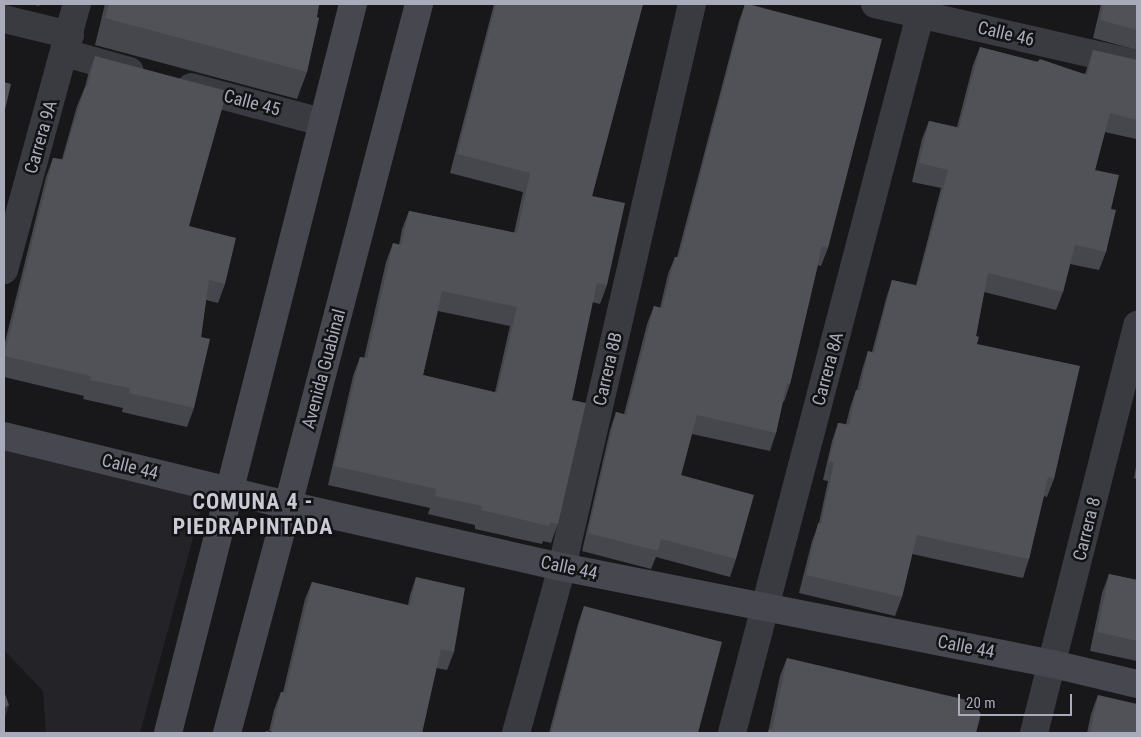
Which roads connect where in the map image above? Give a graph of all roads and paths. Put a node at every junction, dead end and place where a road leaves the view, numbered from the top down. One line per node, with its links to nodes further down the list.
1 (77, 4): 8 (street, Carrera 9A)
2 (353, 4): 10 (main road)
3 (419, 4): 16 (main road, Avenida Guabinal)
4 (692, 4): 17 (street, Carrera 8B)
5 (875, 4): 6 (street, Calle 46)
6 (922, 9): 9 (street, Calle 46); 18 (street, Carrera 8A)
7 (4, 19): 8 (street, Calle 45)
8 (67, 44): 10 (street, Calle 45); 11 (street, Carrera 9A)
9 (1137, 64)
10 (322, 122): 15 (main road)
11 (12, 207): 12 (street, Carrera 9A)
12 (4, 270)
13 (1137, 325): 19 (street, Carrera 8)
14 (4, 436): 15 (main road, Calle 44)
15 (229, 491): 16 (main road, Calle 44); 21 (main road)
16 (288, 505): 17 (main road, Calle 44); 22 (main road, Avenida Guabinal)
17 (562, 567): 18 (main road, Calle 44); 23 (street, Carrera 8B)
18 (766, 609): 19 (main road, Calle 44); 24 (street, Carrera 8A)
19 (1053, 664): 20 (main road, Calle 44); 25 (street, Carrera 8)
20 (1137, 684)
21 (168, 733)
22 (227, 733)
23 (516, 733)
24 (732, 733)
25 (1034, 733)

